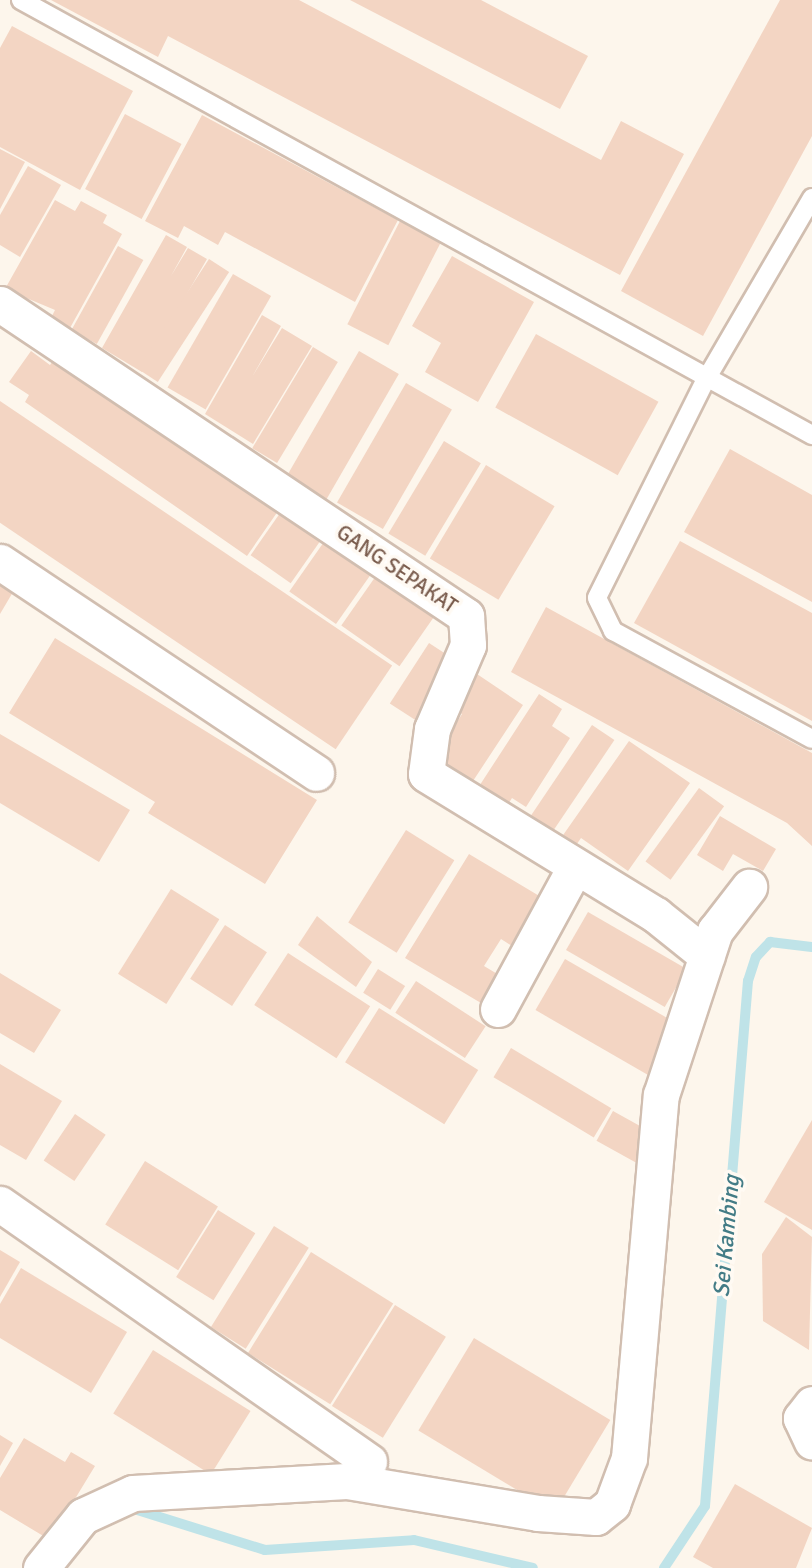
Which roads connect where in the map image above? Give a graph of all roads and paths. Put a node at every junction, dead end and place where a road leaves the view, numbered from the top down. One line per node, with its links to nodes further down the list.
1 (21, 0): 4 (lane)
2 (812, 198): 4 (lane)
3 (0, 304): 9 (street, GANG SEPAKAT)
4 (705, 381): 5 (lane); 7 (lane)
5 (812, 435)
6 (0, 562): 8 (street)
7 (812, 739)
8 (316, 773)
9 (575, 867): 11 (street, GANG SEPAKAT); 12 (street)
10 (748, 887): 11 (street)
11 (707, 956): 17 (street)
12 (498, 1009)
13 (0, 1204): 16 (street)
14 (812, 1404): 15 (street)
15 (812, 1442)
16 (369, 1461)
17 (41, 1568)

